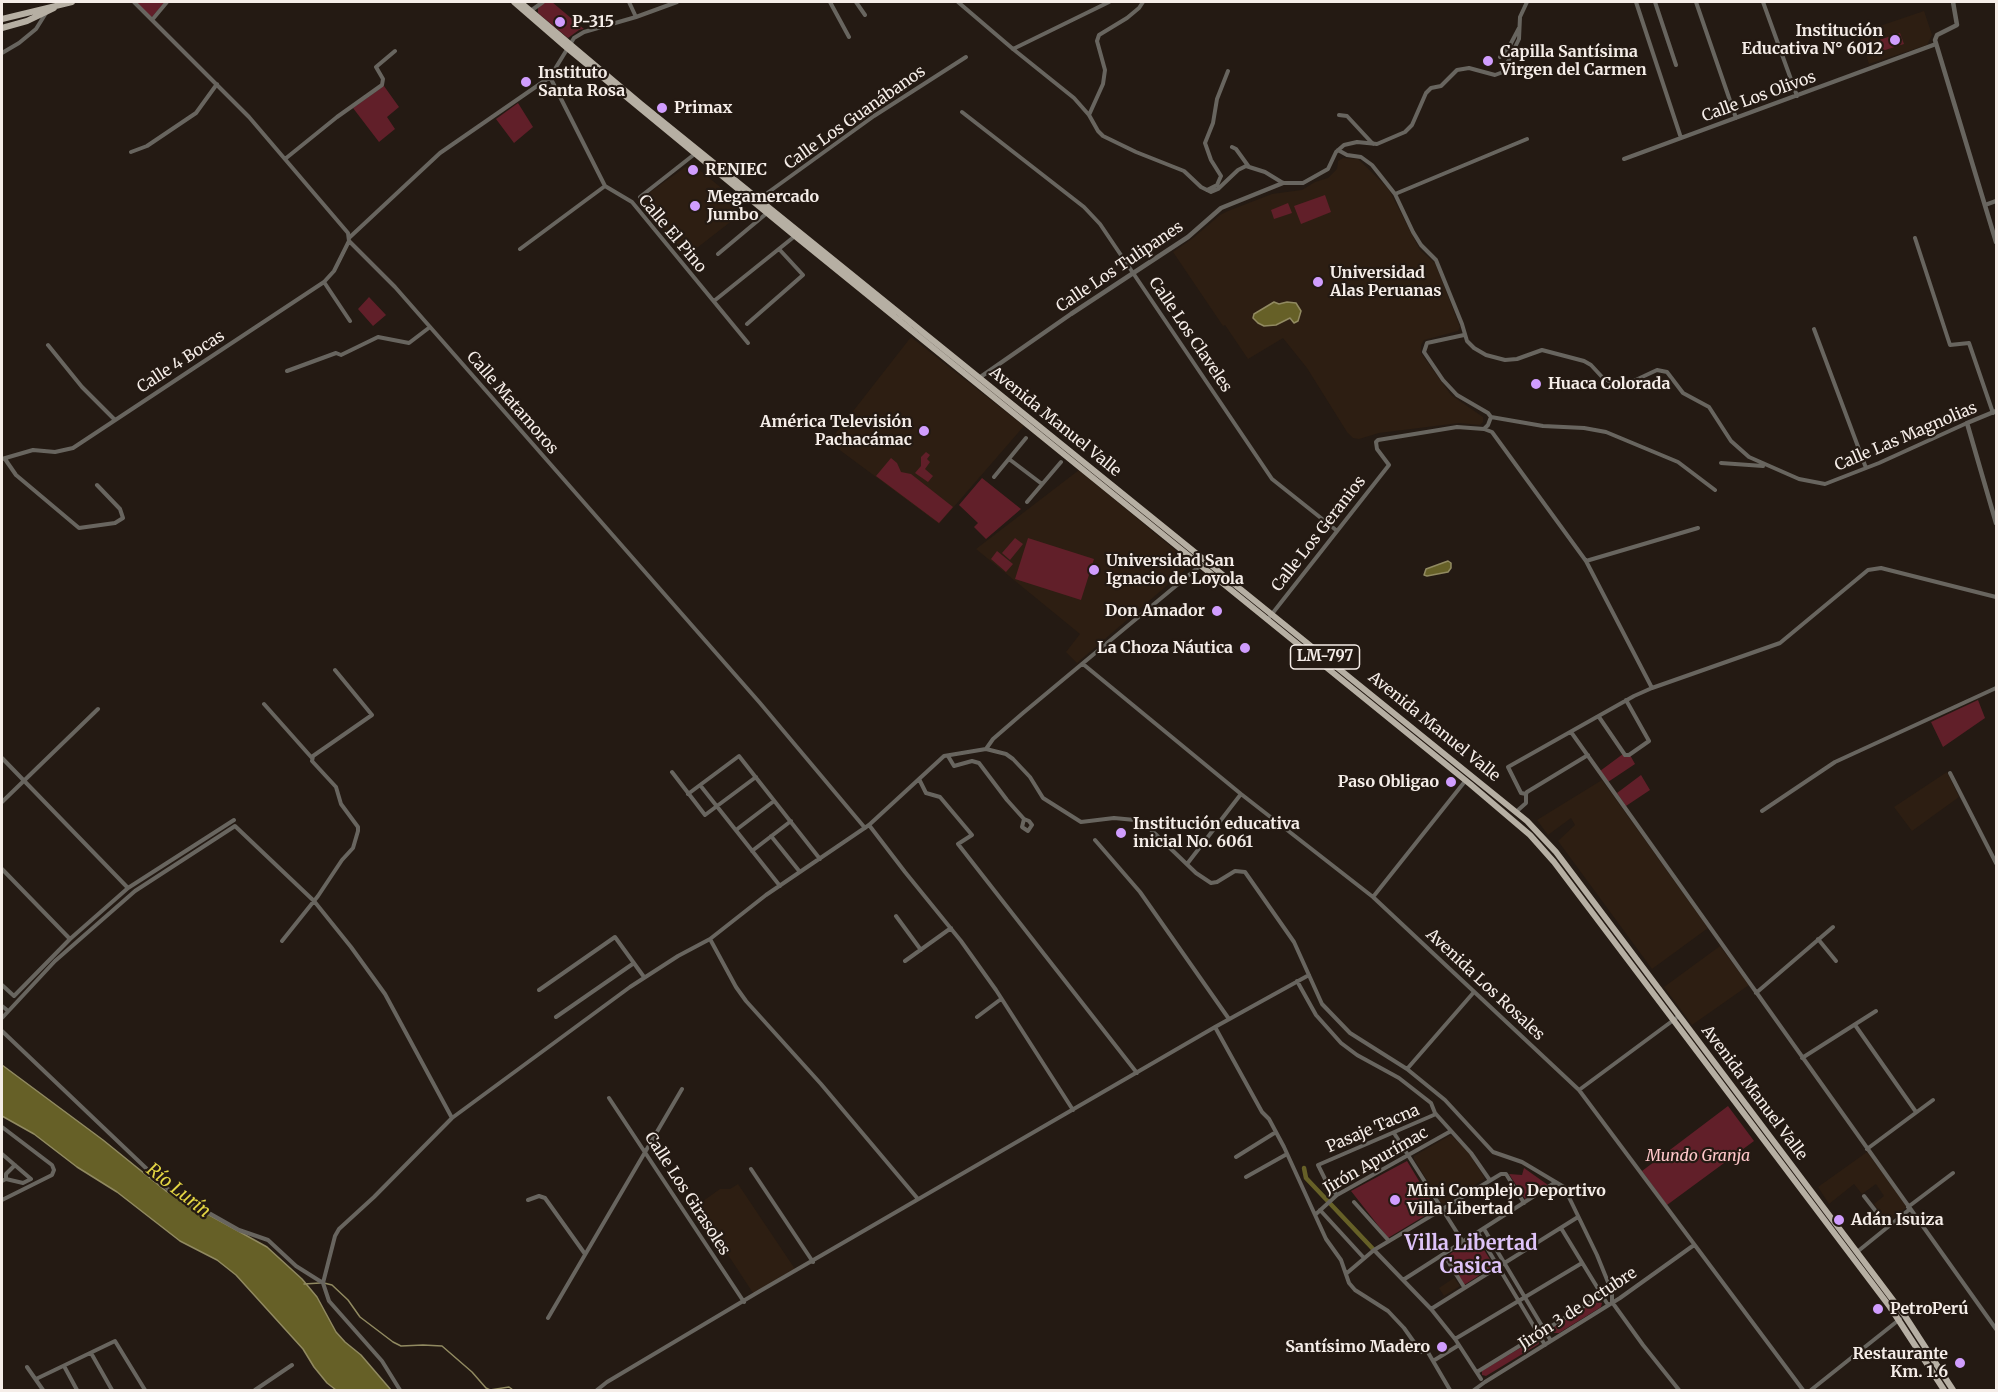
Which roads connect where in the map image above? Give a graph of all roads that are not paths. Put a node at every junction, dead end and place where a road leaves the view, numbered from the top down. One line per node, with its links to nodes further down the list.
1 (72, 2): 20 (main road)
2 (134, 2): 26 (street, Calle Matamoros)
3 (167, 2): 26 (street)
4 (514, 2): 21 (main road, Avenida Manuel Valle / LM-797)
5 (520, 2): 21 (main road, Avenida Manuel Valle / LM-797)
6 (543, 2): 21 (street)
7 (629, 2): 24 (street)
8 (677, 2): 24 (street)
9 (830, 2): 29 (street)
10 (856, 2): 23 (street)
11 (958, 2): 32 (street)
12 (1109, 2): 32 (street)
13 (1143, 2): 43 (street)
14 (1525, 2): 28 (street)
15 (1636, 2): 46 (street)
16 (1655, 2): 37 (street)
17 (1695, 2): 45 (street)
18 (1763, 2): 41 (street)
19 (1953, 2): 30 (street)
20 (57, 6): 22 (main road); 25 (main road)
21 (529, 12): 31 (main road, Avenida Manuel Valle / LM-797)
22 (46, 13): 27 (main road); 34 (street)
23 (865, 15)
24 (636, 17): 31 (street)
25 (2, 19)
26 (152, 20): 40 (street, Calle Matamoros)
27 (2, 28)
28 (1520, 28): 36 (street); 48 (street)
29 (849, 37)
30 (1936, 44): 41 (street, Calle Los Olivos); 63 (street)
31 (569, 46): 39 (street, Calle 4 Bocas); 52 (main road, Avenida Manuel Valle / LM-797)
32 (1013, 49): 43 (street)
33 (395, 51): 53 (street)
34 (2, 53)
35 (966, 57): 61 (street, Calle Los Guanábanos)
36 (1500, 57)
37 (1676, 65)
38 (1228, 71): 58 (street)
39 (550, 77): 57 (street); 67 (street, Calle 4 Bocas)
40 (217, 84): 51 (street); 53 (street, Calle Matamoros)
41 (1797, 96): 45 (street, Calle Los Olivos)
42 (962, 112): 72 (street, Calle Los Claveles)
43 (1089, 115): 58 (street)
44 (1339, 115): 48 (street)
45 (1736, 118): 46 (street, Calle Los Olivos)
46 (1681, 138): 54 (street, Calle Los Olivos)
47 (1527, 139): 59 (street)
48 (1374, 144): 50 (street)
49 (1232, 147): 55 (street)
50 (1338, 150): 56 (street); 59 (street)
51 (131, 152)
52 (697, 152): 60 (street); 61 (main road, Avenida Manuel Valle / LM-797); 64 (main road, Avenida Manuel Valle / LM-797)
53 (285, 159): 67 (street, Calle Matamoros)
54 (1624, 159)
55 (1249, 167): 56 (street); 58 (street)
56 (1283, 183): 72 (street, Calle Los Tulipanes)
57 (604, 186): 69 (street); 74 (street, Calle El Pino)
58 (1206, 190)
59 (1395, 194): 79 (street)
60 (640, 197)
61 (759, 200): 83 (main road, Avenida Manuel Valle / LM-797)
62 (1996, 201): 63 (street)
63 (1985, 205): 68 (street)
64 (767, 213): 65 (main road, Avenida Manuel Valle / LM-797); 71 (street)
65 (795, 236): 70 (street); 83 (main road, Avenida Manuel Valle / LM-797)
66 (1915, 238): 84 (street)
67 (349, 239): 73 (street, Calle 4 Bocas); 77 (street, Calle Matamoros)
68 (1996, 242)
69 (520, 249)
70 (779, 249): 74 (street); 76 (street)
71 (718, 254)
72 (1134, 272): 83 (street, Calle Los Tulipanes); 103 (street, Calle Los Claveles)
73 (324, 282): 75 (street); 86 (street, Calle 4 Bocas)
74 (714, 302): 80 (street, Calle El Pino)
75 (350, 321)
76 (747, 324)
77 (430, 327): 82 (street); 141 (street, Calle Matamoros)
78 (1814, 329): 95 (street)
79 (1464, 335): 85 (street); 94 (street)
80 (748, 343)
81 (48, 345): 86 (street)
82 (287, 371)
83 (977, 380): 105 (main road, Avenida Manuel Valle / LM-797)
84 (1995, 412): 87 (street, Calle Las Magnolias)
85 (1491, 417): 88 (street); 99 (street)
86 (115, 420): 90 (street, Calle 4 Bocas)
87 (1967, 423): 95 (street, Calle Las Magnolias); 101 (street)
88 (1484, 429): 103 (street, Calle Los Geranios); 104 (street)
89 (1026, 438): 91 (street)
90 (3, 459): 98 (street)
91 (1009, 459): 96 (street); 97 (street)
92 (1061, 462): 97 (street)
93 (1721, 463): 94 (street)
94 (1769, 467): 95 (street, Calle Las Magnolias)
95 (1866, 468)
96 (994, 477)
97 (1042, 484): 100 (street)
98 (97, 485)
99 (1715, 490)
100 (1027, 502)
101 (1996, 523)
102 (1698, 528): 104 (street)
103 (1336, 530): 107 (street, Calle Los Geranios)
104 (1586, 561): 111 (street)
105 (1203, 563): 107 (main road, Avenida Manuel Valle / LM-797); 108 (street)
106 (1996, 597): 111 (street)
107 (1270, 616): 125 (main road, Avenida Manuel Valle / LM-797)
108 (1083, 663): 117 (street); 130 (street, Avenida Los Rosales)
109 (335, 670): 121 (street)
110 (1996, 687): 136 (street)
111 (1652, 688): 112 (street)
112 (1626, 700): 115 (street); 115 (street)
113 (264, 704): 121 (street)
114 (98, 709): 127 (street)
115 (1599, 717): 116 (street)
116 (1571, 732): 118 (street); 131 (street)
117 (986, 749): 119 (street); 148 (street)
118 (1588, 755): 131 (street); 172 (street)
119 (948, 756): 126 (street); 137 (street)
120 (2, 758): 127 (street)
121 (312, 758): 154 (street)
122 (672, 771): 129 (street)
123 (1950, 773): 147 (street)
124 (756, 777): 128 (street); 132 (street); 134 (street)
125 (1468, 777): 135 (main road, Avenida Manuel Valle / LM-797); 153 (street); 182 (main road, Avenida Manuel Valle / LM-797)
126 (919, 779): 140 (street); 188 (street)
127 (24, 781): 133 (street); 152 (street)
128 (700, 785): 129 (street); 134 (street)
129 (688, 794): 134 (street)
130 (1241, 794): 148 (street); 153 (street, Avenida Los Rosales)
131 (1526, 794): 135 (street)
132 (774, 801): 139 (street); 142 (street)
133 (2, 802)
134 (717, 807): 142 (street)
135 (1517, 811): 177 (main road, Avenida Manuel Valle / LM-797)
136 (1762, 811)
137 (1024, 819)
138 (234, 820): 152 (street)
139 (791, 821): 143 (street); 146 (street)
140 (870, 825): 141 (street); 157 (street)
141 (865, 828): 146 (street)
142 (736, 830): 145 (street)
143 (771, 836): 145 (street); 150 (street)
144 (1095, 840): 181 (street)
145 (752, 851): 151 (street)
146 (820, 859): 150 (street)
147 (1996, 863)
148 (1187, 864): 166 (street)
149 (2, 869): 158 (street)
150 (800, 872): 151 (street)
151 (780, 886): 159 (street)
152 (128, 888): 158 (street)
153 (1372, 897): 171 (street, Avenida Los Rosales)
154 (314, 901): 161 (street); 175 (street); 196 (street)
155 (896, 916): 162 (street)
156 (1833, 927): 160 (street)
157 (951, 928): 162 (street); 173 (street)
158 (70, 939): 169 (street)
159 (710, 939): 167 (street); 216 (street)
160 (1818, 939): 164 (street); 172 (street)
161 (282, 941)
162 (921, 950): 163 (street)
163 (905, 961)
164 (1836, 961)
165 (634, 963): 167 (street); 170 (street); 178 (street)
166 (1309, 975): 168 (street); 187 (street)
167 (644, 977): 196 (street)
168 (1297, 981): 181 (street); 195 (street)
169 (2, 985)
170 (539, 990)
171 (1474, 992): 187 (street); 190 (street, Avenida Los Rosales)
172 (1756, 993): 186 (street)
173 (1001, 999): 179 (street); 193 (street)
174 (2, 1006): 175 (street)
175 (7, 1010): 180 (street)
176 (1876, 1011): 183 (street)
177 (1679, 1016): 182 (street); 233 (main road, Avenida Manuel Valle / LM-797)
178 (556, 1017)
179 (977, 1017)
180 (2, 1018)
181 (1229, 1019): 184 (street)
182 (1672, 1020): 190 (street); 252 (main road, Avenida Manuel Valle / LM-797)
183 (1855, 1025): 186 (street); 194 (street)
184 (1215, 1026): 188 (street); 199 (street)
185 (2, 1031): 243 (street)
186 (1802, 1058): 201 (street)
187 (1407, 1069): 213 (street)
188 (1137, 1072): 193 (street)
189 (682, 1089): 202 (street)
190 (1580, 1090): 231 (street, Avenida Los Rosales)
191 (609, 1098): 202 (street, Calle Los Girasoles)
192 (1933, 1100): 194 (street)
193 (1073, 1110): 216 (street)
194 (1916, 1113): 201 (street)
195 (1436, 1114): 198 (street); 200 (street, Pasaje Tacna)
196 (452, 1118): 243 (street)
197 (2, 1127): 217 (street)
198 (1451, 1131): 205 (street, Jirón Apurímac); 211 (street)
199 (1276, 1132): 204 (street); 206 (street)
200 (1394, 1133): 205 (street); 214 (street, Pasaje Tacna)
201 (1866, 1149): 221 (street)
202 (644, 1151): 234 (street); 248 (street, Calle Los Girasoles)
203 (2, 1154): 207 (street)
204 (1287, 1154): 210 (street); 223 (street)
205 (1408, 1156): 214 (street, Jirón Apurímac); 222 (street)
206 (1236, 1157)
207 (15, 1165): 212 (street); 212 (street)
208 (751, 1169): 237 (street)
209 (1953, 1173): 221 (street)
210 (1246, 1177)
211 (1489, 1179): 220 (street); 222 (street)
212 (4, 1180)
213 (1557, 1181): 220 (street); 224 (street)
214 (1337, 1195): 223 (street, Jirón Apurímac)
215 (1864, 1196): 225 (street)
216 (918, 1199): 237 (street)
217 (2, 1200)
218 (528, 1200): 234 (street)
219 (1354, 1202): 229 (street)
220 (1524, 1203): 227 (street)
221 (1909, 1208): 225 (street); 253 (street)
222 (1442, 1210): 229 (street); 230 (street)
223 (1318, 1212): 236 (street); 241 (street)
224 (1578, 1217): 226 (street); 249 (street)
225 (1887, 1227): 233 (street)
226 (1561, 1228): 238 (street); 239 (street)
227 (1484, 1229): 228 (street); 238 (street)
228 (1478, 1233): 230 (street); 240 (street)
229 (1389, 1241): 232 (street)
230 (1463, 1242): 235 (street)
231 (1694, 1245): 249 (street, Jirón 3 de Octubre); 280 (street, Avenida Los Rosales)
232 (1374, 1250): 236 (street); 242 (street)
233 (1857, 1252): 252 (main road, Avenida Manuel Valle / LM-797)
234 (585, 1254): 251 (street)
235 (1444, 1254): 242 (street); 244 (street)
236 (1365, 1258): 241 (street)
237 (813, 1262): 248 (street)
238 (1504, 1263): 240 (street); 246 (street)
239 (1582, 1263): 245 (street); 246 (street)
240 (1498, 1266): 244 (street); 247 (street)
241 (1347, 1274): 261 (street)
242 (1403, 1280): 250 (street)
243 (323, 1283): 275 (street)
244 (1464, 1287): 250 (street)
245 (1602, 1295): 249 (street); 254 (street, Jirón 3 de Octubre)
246 (1525, 1297): 247 (street); 254 (street)
247 (1518, 1301): 255 (street); 256 (street)
248 (744, 1302): 276 (street)
249 (1610, 1303): 257 (street, Jirón 3 de Octubre); 279 (street)
250 (1431, 1309): 256 (street)
251 (548, 1318)
252 (1902, 1318): 281 (street); 282 (main road, Avenida Manuel Valle / LM-797); 283 (main road, Avenida Manuel Valle / LM-797)
253 (1996, 1329)
254 (1545, 1331): 255 (street, Jirón 3 de Octubre); 257 (street)
255 (1539, 1335): 258 (street); 267 (street, Jirón 3 de Octubre)
256 (1455, 1339): 259 (street)
257 (1551, 1341): 258 (street, Jirón 3 de Octubre)
258 (1545, 1345): 278 (street, Jirón 3 de Octubre)
259 (1459, 1346): 263 (street); 267 (street)
260 (1426, 1349): 263 (street)
261 (1420, 1352)
262 (91, 1353): 265 (street); 272 (street); 273 (street)
263 (1433, 1361): 277 (street)
264 (292, 1365): 274 (street)
265 (64, 1366): 268 (street); 271 (street)
266 (27, 1367): 268 (street)
267 (1476, 1372): 269 (street)
268 (36, 1379): 270 (street)
269 (1481, 1379)
270 (43, 1390)
271 (77, 1390)
272 (112, 1390)
273 (145, 1390)
274 (255, 1390)
275 (400, 1390)
276 (597, 1390)
277 (1450, 1390)
278 (1474, 1390)
279 (1679, 1390)
280 (1803, 1390)
281 (1811, 1390)
282 (1944, 1390)
283 (1953, 1390)

